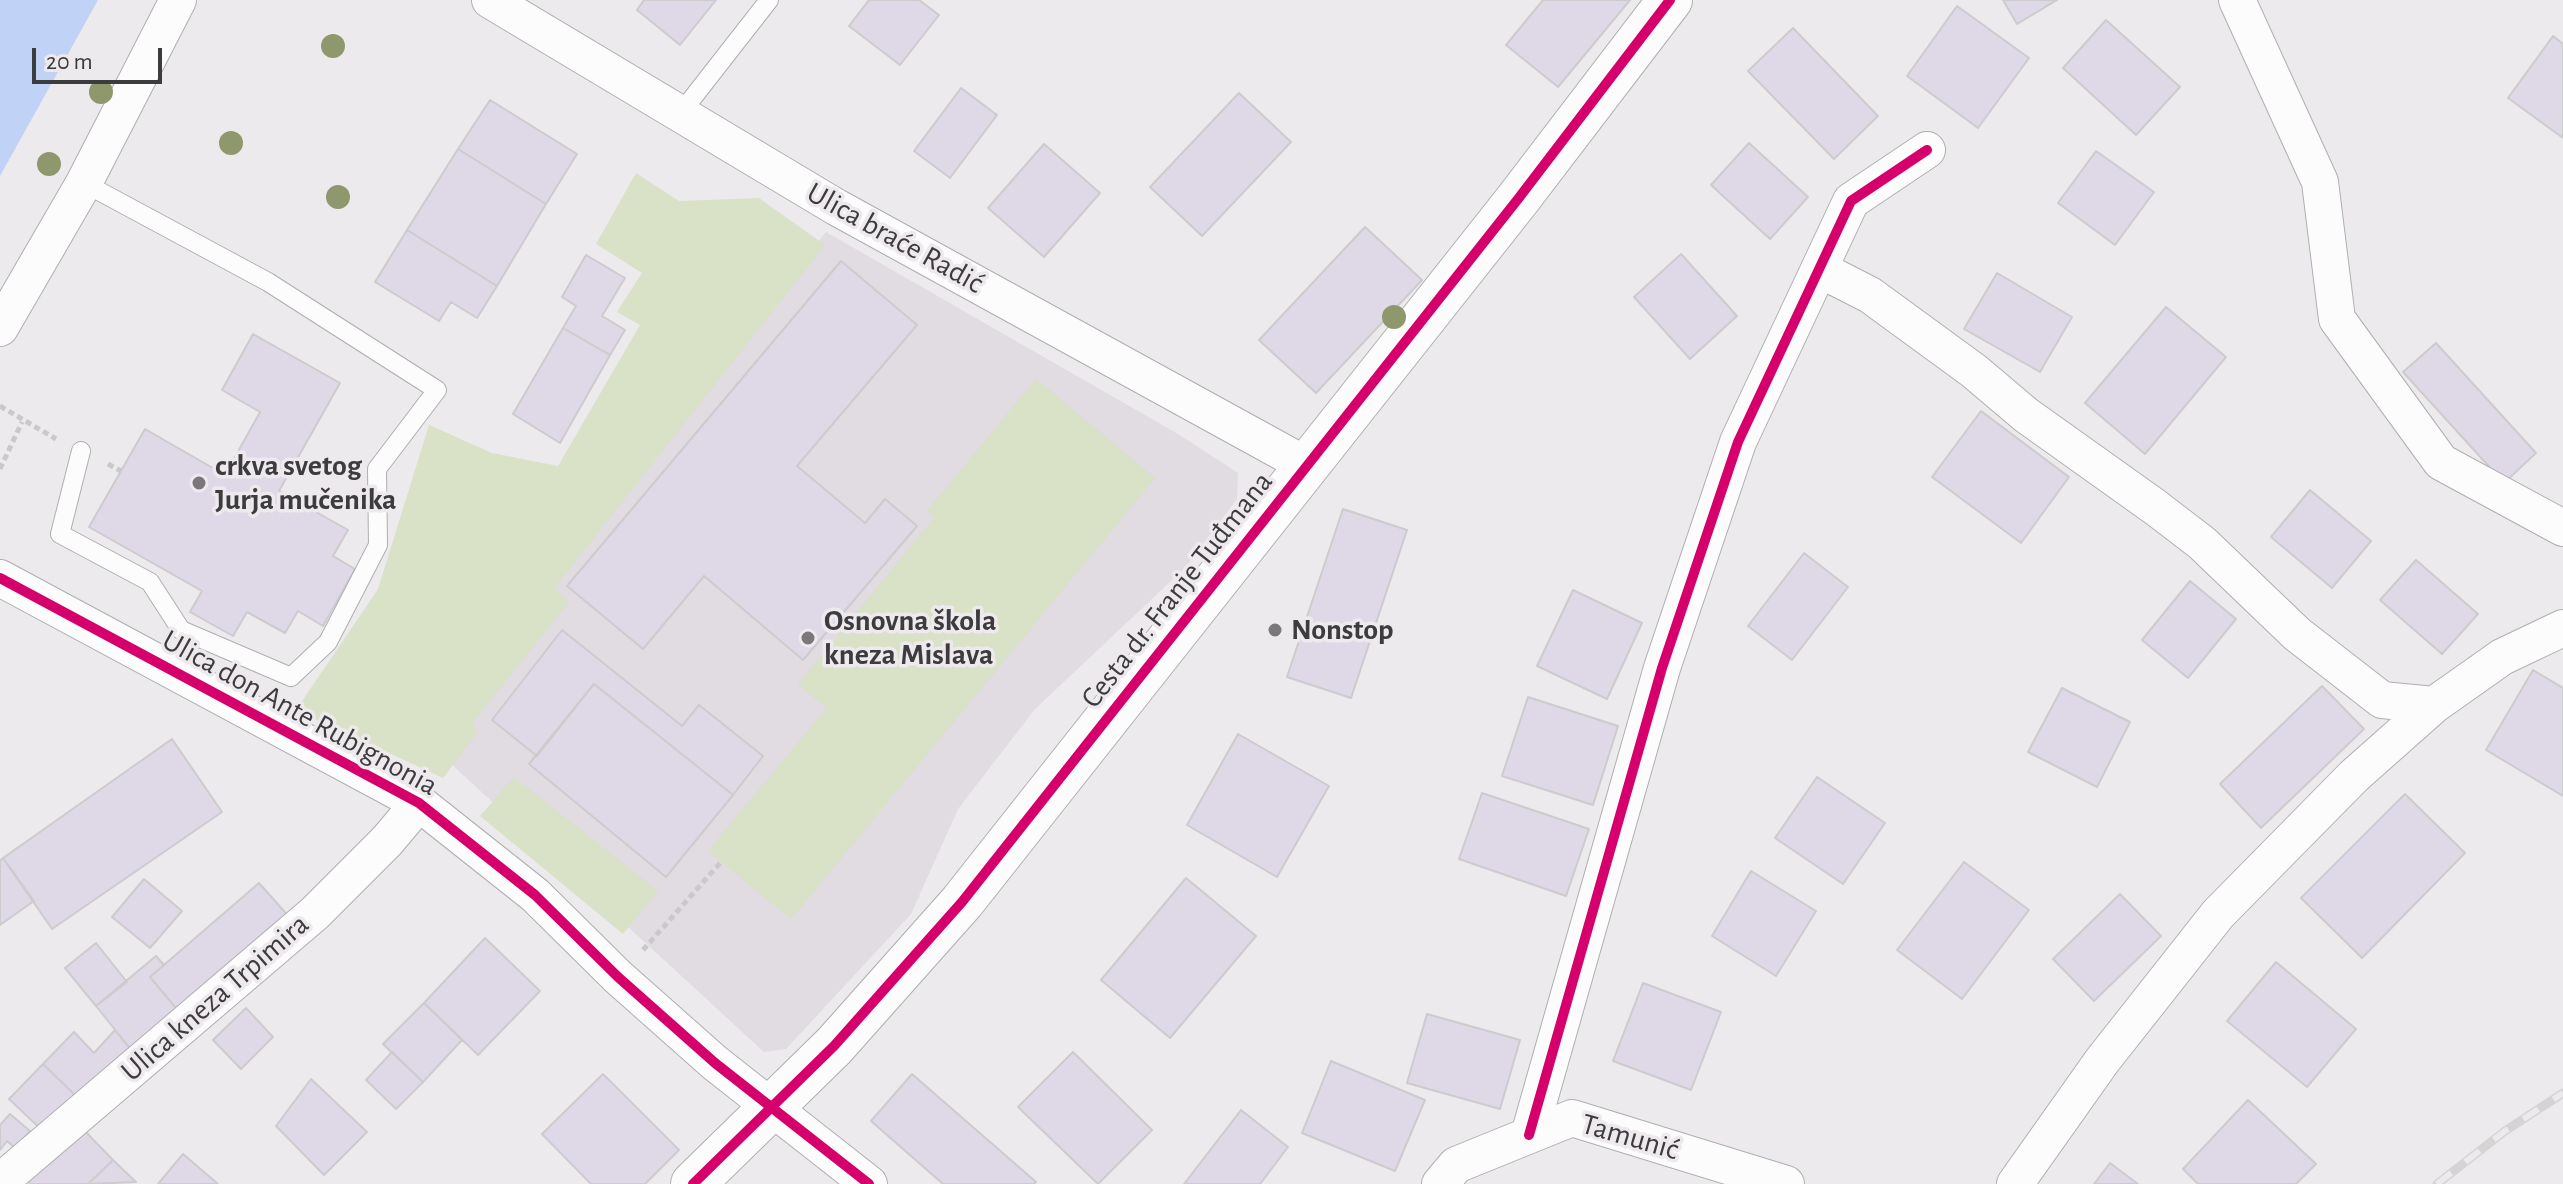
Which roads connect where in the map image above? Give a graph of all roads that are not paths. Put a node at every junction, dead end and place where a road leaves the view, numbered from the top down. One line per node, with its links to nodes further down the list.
1 (178, 0): 8 (street)
2 (769, 0): 6 (lane)
3 (1670, 0): 12 (main road, Cesta dr. Franje Tuđmana)
4 (2237, 0): 13 (street)
5 (505, 4): 6 (street, Ulica braće Radić)
6 (680, 114): 12 (street, Ulica braće Radić)
7 (1927, 150): 9 (street)
8 (84, 183): 10 (street); 11 (lane)
9 (1819, 269): 16 (street); 19 (street)
10 (0, 328)
11 (81, 451)
12 (1306, 465): 18 (main road, Cesta dr. Franje Tuđmana)
13 (2563, 528)
14 (0, 578): 17 (street, Ulica don Ante Rubignonia)
15 (2563, 628): 16 (street)
16 (2434, 705): 25 (street)
17 (419, 803): 18 (street, Ulica don Ante Rubignonia); 20 (street, Ulica kneza Trpimira)
18 (771, 1110): 21 (main road, Cesta dr. Franje Tuđmana); 22 (street)
19 (1529, 1135): 23 (street, Tamunić); 24 (street, Tamunić)
20 (0, 1182)
21 (693, 1184)
22 (869, 1184)
23 (1440, 1184)
24 (1786, 1184)
25 (2015, 1184)

